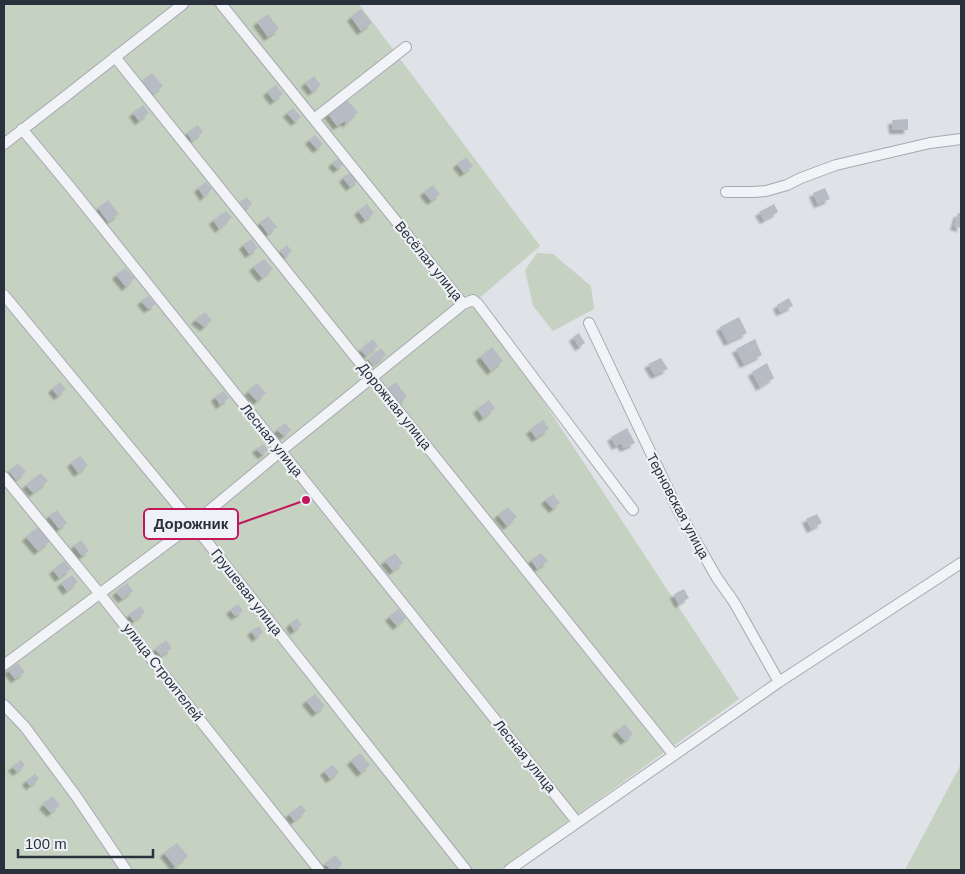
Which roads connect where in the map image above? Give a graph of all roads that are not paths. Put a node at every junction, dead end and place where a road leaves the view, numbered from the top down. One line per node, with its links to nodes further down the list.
1 (183, 4): 4 (street)
2 (221, 4): 5 (street, Весёлая улица)
3 (406, 47): 5 (street)
4 (115, 57): 6 (street); 13 (street, Дорожная улица)
5 (314, 119): 11 (street, Весёлая улица)
6 (22, 130): 8 (street); 14 (street, Лесная улица)
7 (961, 138): 9 (street)
8 (4, 144)
9 (726, 192)
10 (4, 295): 17 (street, Грушевая улица)
11 (463, 304): 13 (street); 16 (street, Весёлая улица)
12 (589, 323): 21 (street, Терновская улица)
13 (373, 378): 14 (street); 23 (street, Дорожная улица)
14 (281, 451): 17 (street); 24 (street, Лесная улица)
15 (4, 477): 19 (street, улица Строителей)
16 (633, 510)
17 (193, 524): 19 (street); 27 (street, Грушевая улица)
18 (961, 564): 21 (street)
19 (100, 594): 20 (street); 26 (street, улица Строителей)
20 (4, 665)
21 (779, 682): 23 (street)
22 (4, 705): 25 (street)
23 (674, 754): 24 (street)
24 (577, 822): 28 (street)
25 (126, 870)
26 (319, 870)
27 (466, 870)
28 (509, 870)

